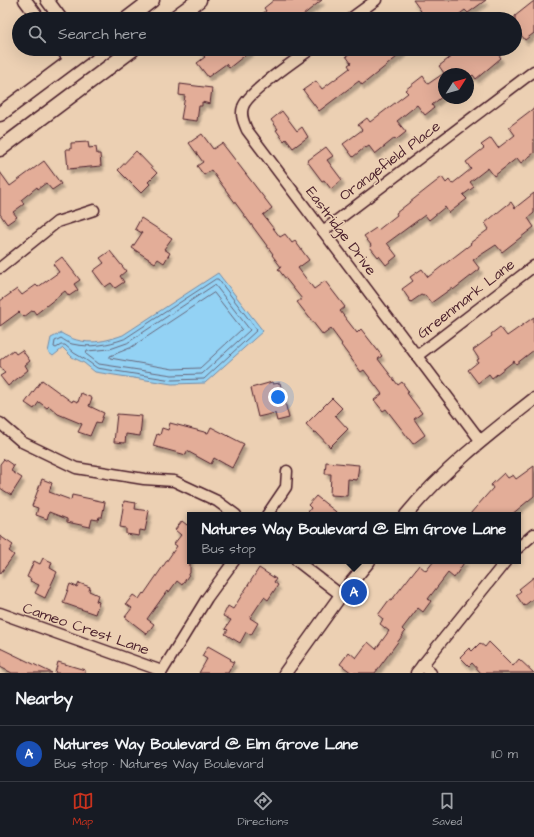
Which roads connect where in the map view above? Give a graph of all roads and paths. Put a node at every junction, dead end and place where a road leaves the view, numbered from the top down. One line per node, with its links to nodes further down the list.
1 (25, 0): 6 (street)
2 (47, 0): 7 (street)
3 (152, 0): 8 (main road)
4 (199, 0): 9 (main road)
5 (376, 0): 10 (street)
6 (34, 12)
7 (56, 12)
8 (136, 12)
9 (183, 12)
10 (360, 12)
11 (67, 56): 15 (street)
12 (77, 56): 15 (main road)
13 (124, 56): 18 (main road)
14 (302, 56): 20 (street, Eastridge Drive)
15 (70, 61): 17 (main road)
16 (534, 71): 20 (street, Orangefield Place)
17 (0, 114)
18 (0, 149)
19 (94, 210): 22 (street)
20 (322, 231): 23 (street, Eastridge Drive)
21 (534, 266): 23 (street, Greenmark Lane)
22 (0, 268)
23 (417, 356): 26 (street, Eastridge Drive)
24 (534, 399): 26 (street)
25 (0, 423): 28 (street)
26 (480, 440): 30 (street)
27 (287, 471): 29 (street)
28 (232, 512)
29 (269, 512)
30 (409, 512)
31 (534, 534): 32 (street)
32 (521, 545)
33 (232, 564): 40 (street)
34 (301, 564): 37 (street)
35 (366, 564): 37 (street)
36 (504, 564): 39 (street)
37 (341, 595): 41 (street)
38 (0, 613): 40 (street, Cameo Crest Lane)
39 (419, 669): 42 (street)
40 (162, 672)
41 (285, 673)
42 (431, 673)

